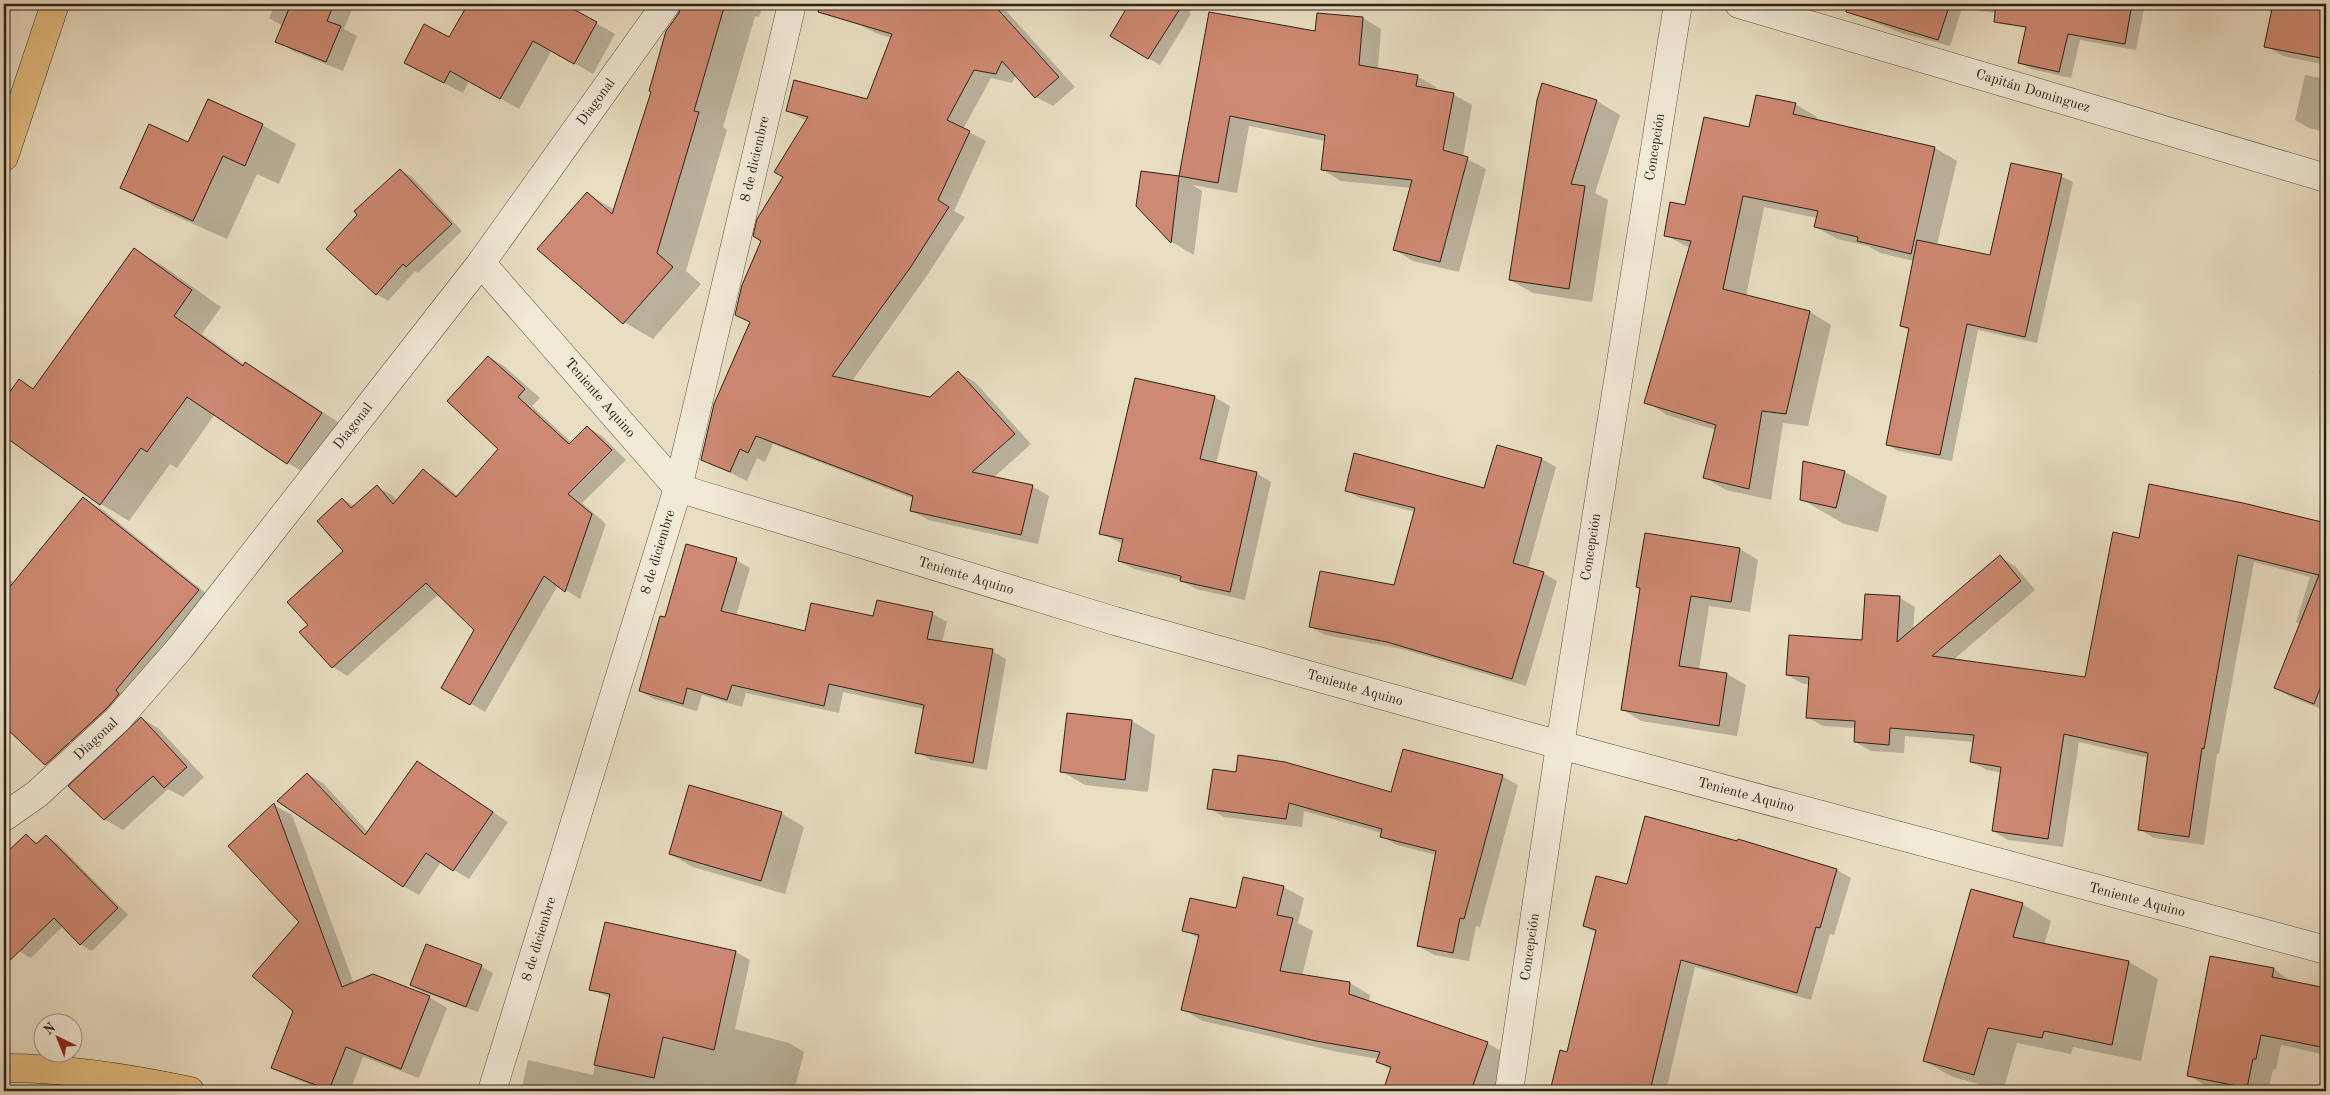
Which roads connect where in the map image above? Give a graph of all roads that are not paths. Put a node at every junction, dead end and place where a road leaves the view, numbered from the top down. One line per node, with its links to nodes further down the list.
1 (55, 4): 6 (main road)
2 (666, 4): 8 (street, Diagonal)
3 (792, 4): 9 (street, 8 de diciembre)
4 (1678, 4): 10 (street, Concepción)
5 (1739, 4): 7 (street, Capitán Dominguez)
6 (4, 158)
7 (2326, 178)
8 (481, 263): 9 (street, Teniente Aquino); 11 (street, Diagonal)
9 (678, 488): 10 (street, Teniente Aquino); 15 (street, 8 de diciembre)
10 (1560, 745): 12 (street, Teniente Aquino); 16 (street, Concepción)
11 (4, 817)
12 (2326, 950)
13 (4, 1068): 14 (main road)
14 (190, 1091)
15 (492, 1091)
16 (1509, 1091)

